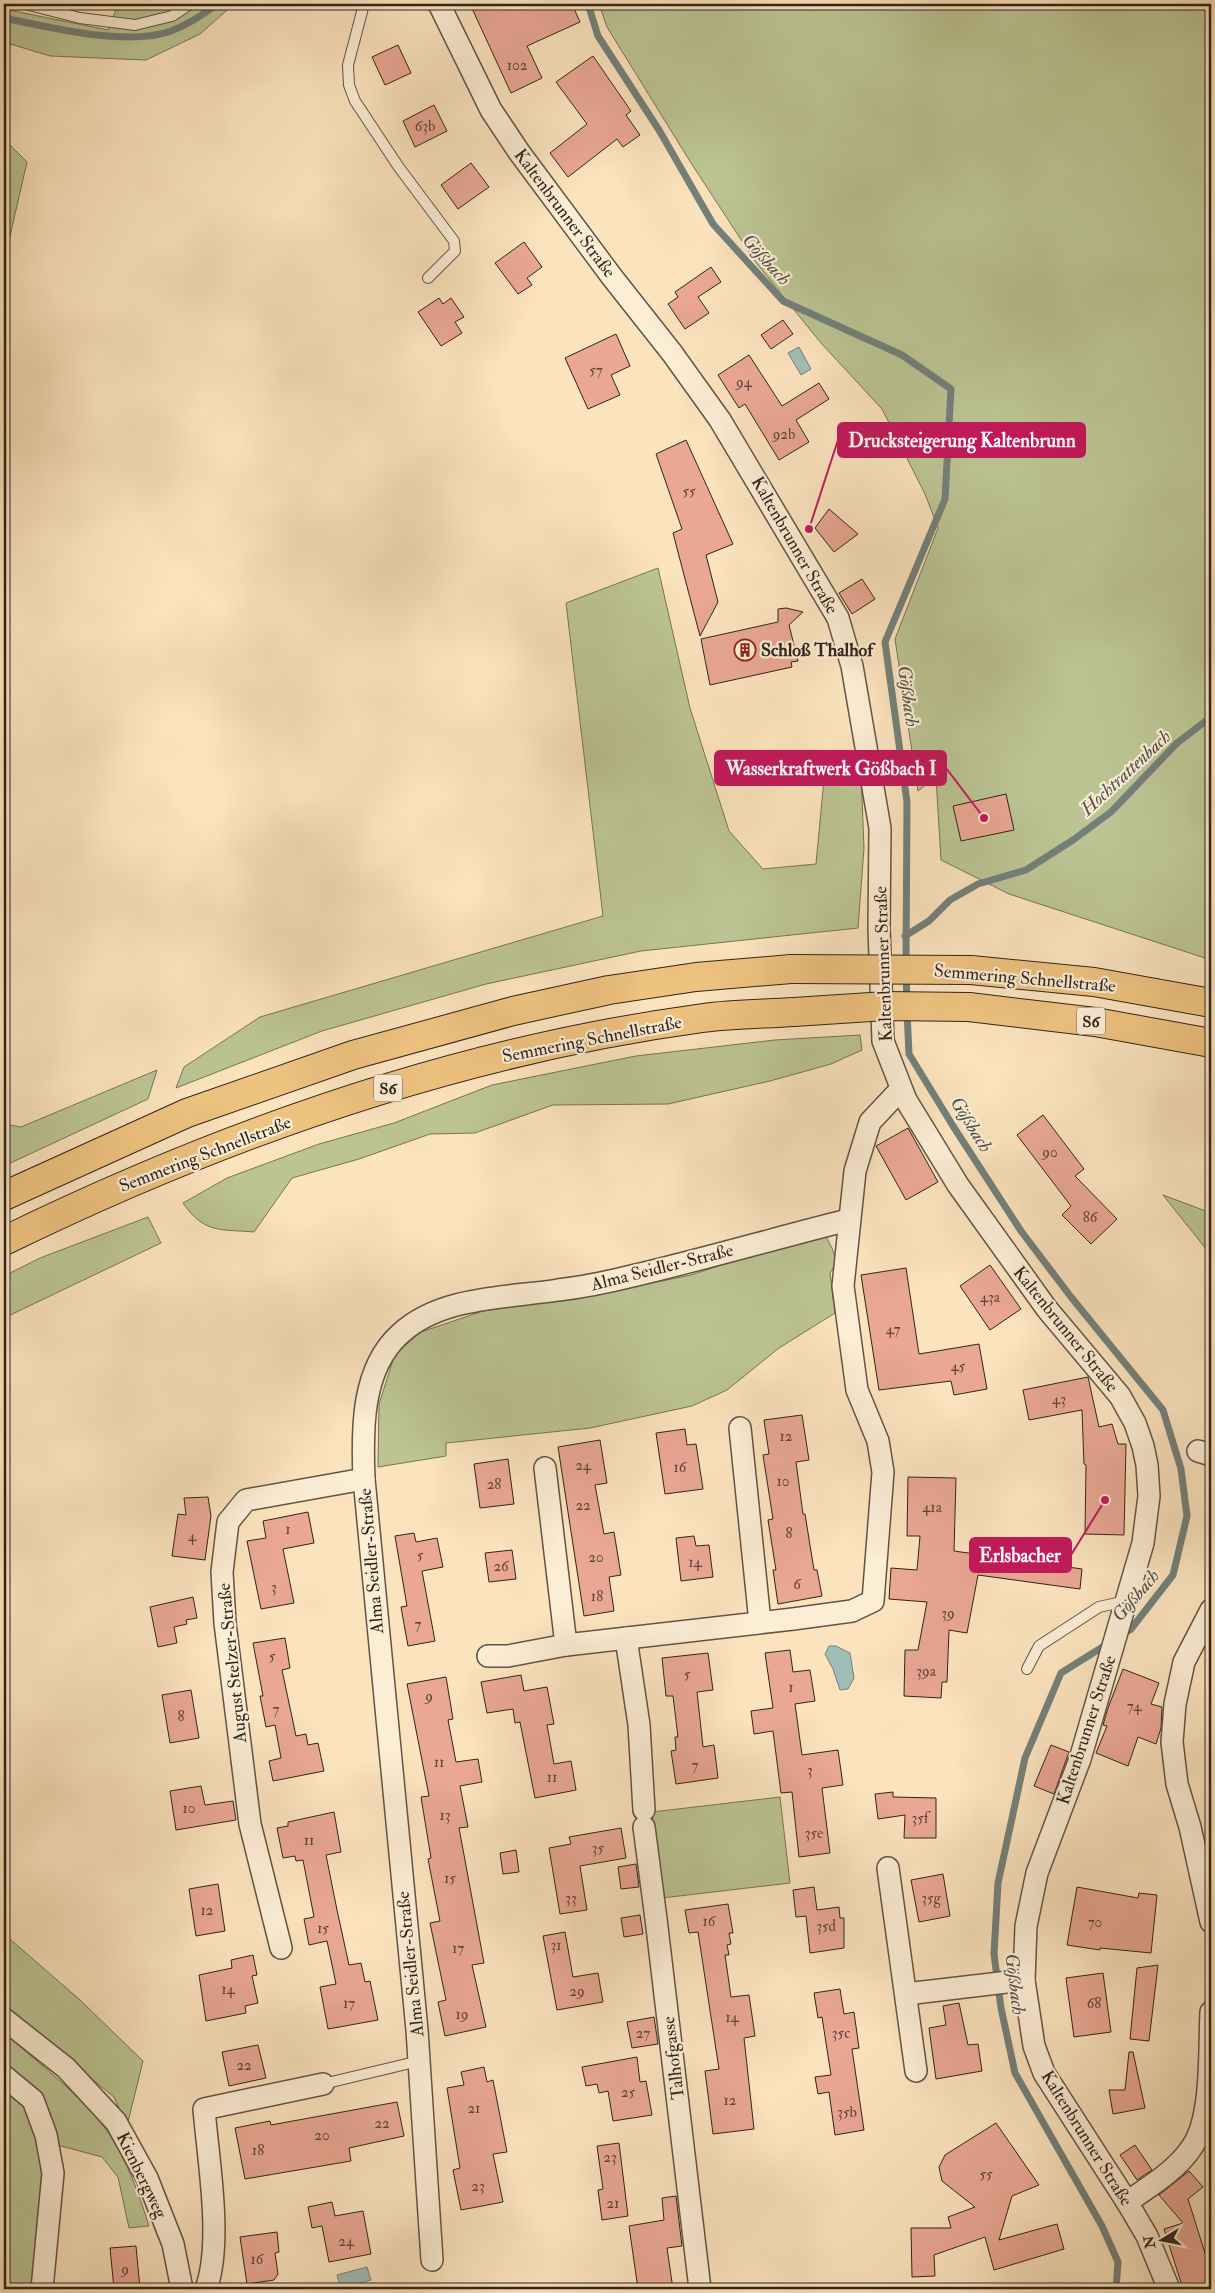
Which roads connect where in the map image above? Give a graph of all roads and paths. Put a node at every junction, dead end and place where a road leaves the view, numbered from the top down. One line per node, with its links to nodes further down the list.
1 (25, 4): 2 (lane)
2 (190, 4)
3 (364, 4): 5 (lane)
4 (439, 4): 8 (street, Kaltenbrunner Straße)
5 (428, 278)
6 (1211, 1002): 9 (highway, Semmering Schnellstraße / S6, bridge)
7 (1211, 1043): 11 (highway, Semmering Schnellstraße / S6, bridge)
8 (902, 1089): 10 (street); 15 (street, Kaltenbrunner Straße)
9 (4, 1196)
10 (848, 1220): 14 (street, Alma Seidler-Straße); 17 (street)
11 (4, 1241)
12 (740, 1428): 17 (street)
13 (544, 1468): 19 (street)
14 (364, 1479): 24 (street, August Stelzer-Straße); 29 (street, Alma Seidler-Straße)
15 (1125, 1609): 21 (lane); 25 (street, Kaltenbrunner Straße)
16 (1211, 1610): 23 (street)
17 (760, 1622): 18 (street)
18 (626, 1638): 19 (street); 38 (street, Talhofgasse)
19 (566, 1645): 20 (street)
20 (488, 1656)
21 (1027, 1668)
22 (888, 1868): 26 (street)
23 (1211, 1922)
24 (280, 1948)
25 (1018, 1981): 26 (street); 33 (street, Kaltenbrunner Straße)
26 (906, 1994): 30 (street)
27 (4, 2019): 36 (street, Kienbergweg)
28 (1211, 2025): 33 (street)
29 (418, 2061): 32 (lane); 34 (street, Alma Seidler-Straße)
30 (916, 2071)
31 (4, 2076): 35 (street)
32 (324, 2084): 37 (street)
33 (1127, 2202): 39 (street, Kaltenbrunner Straße)
34 (432, 2260)
35 (42, 2289)
36 (182, 2289)
37 (206, 2289)
38 (700, 2289)
39 (1169, 2289)

